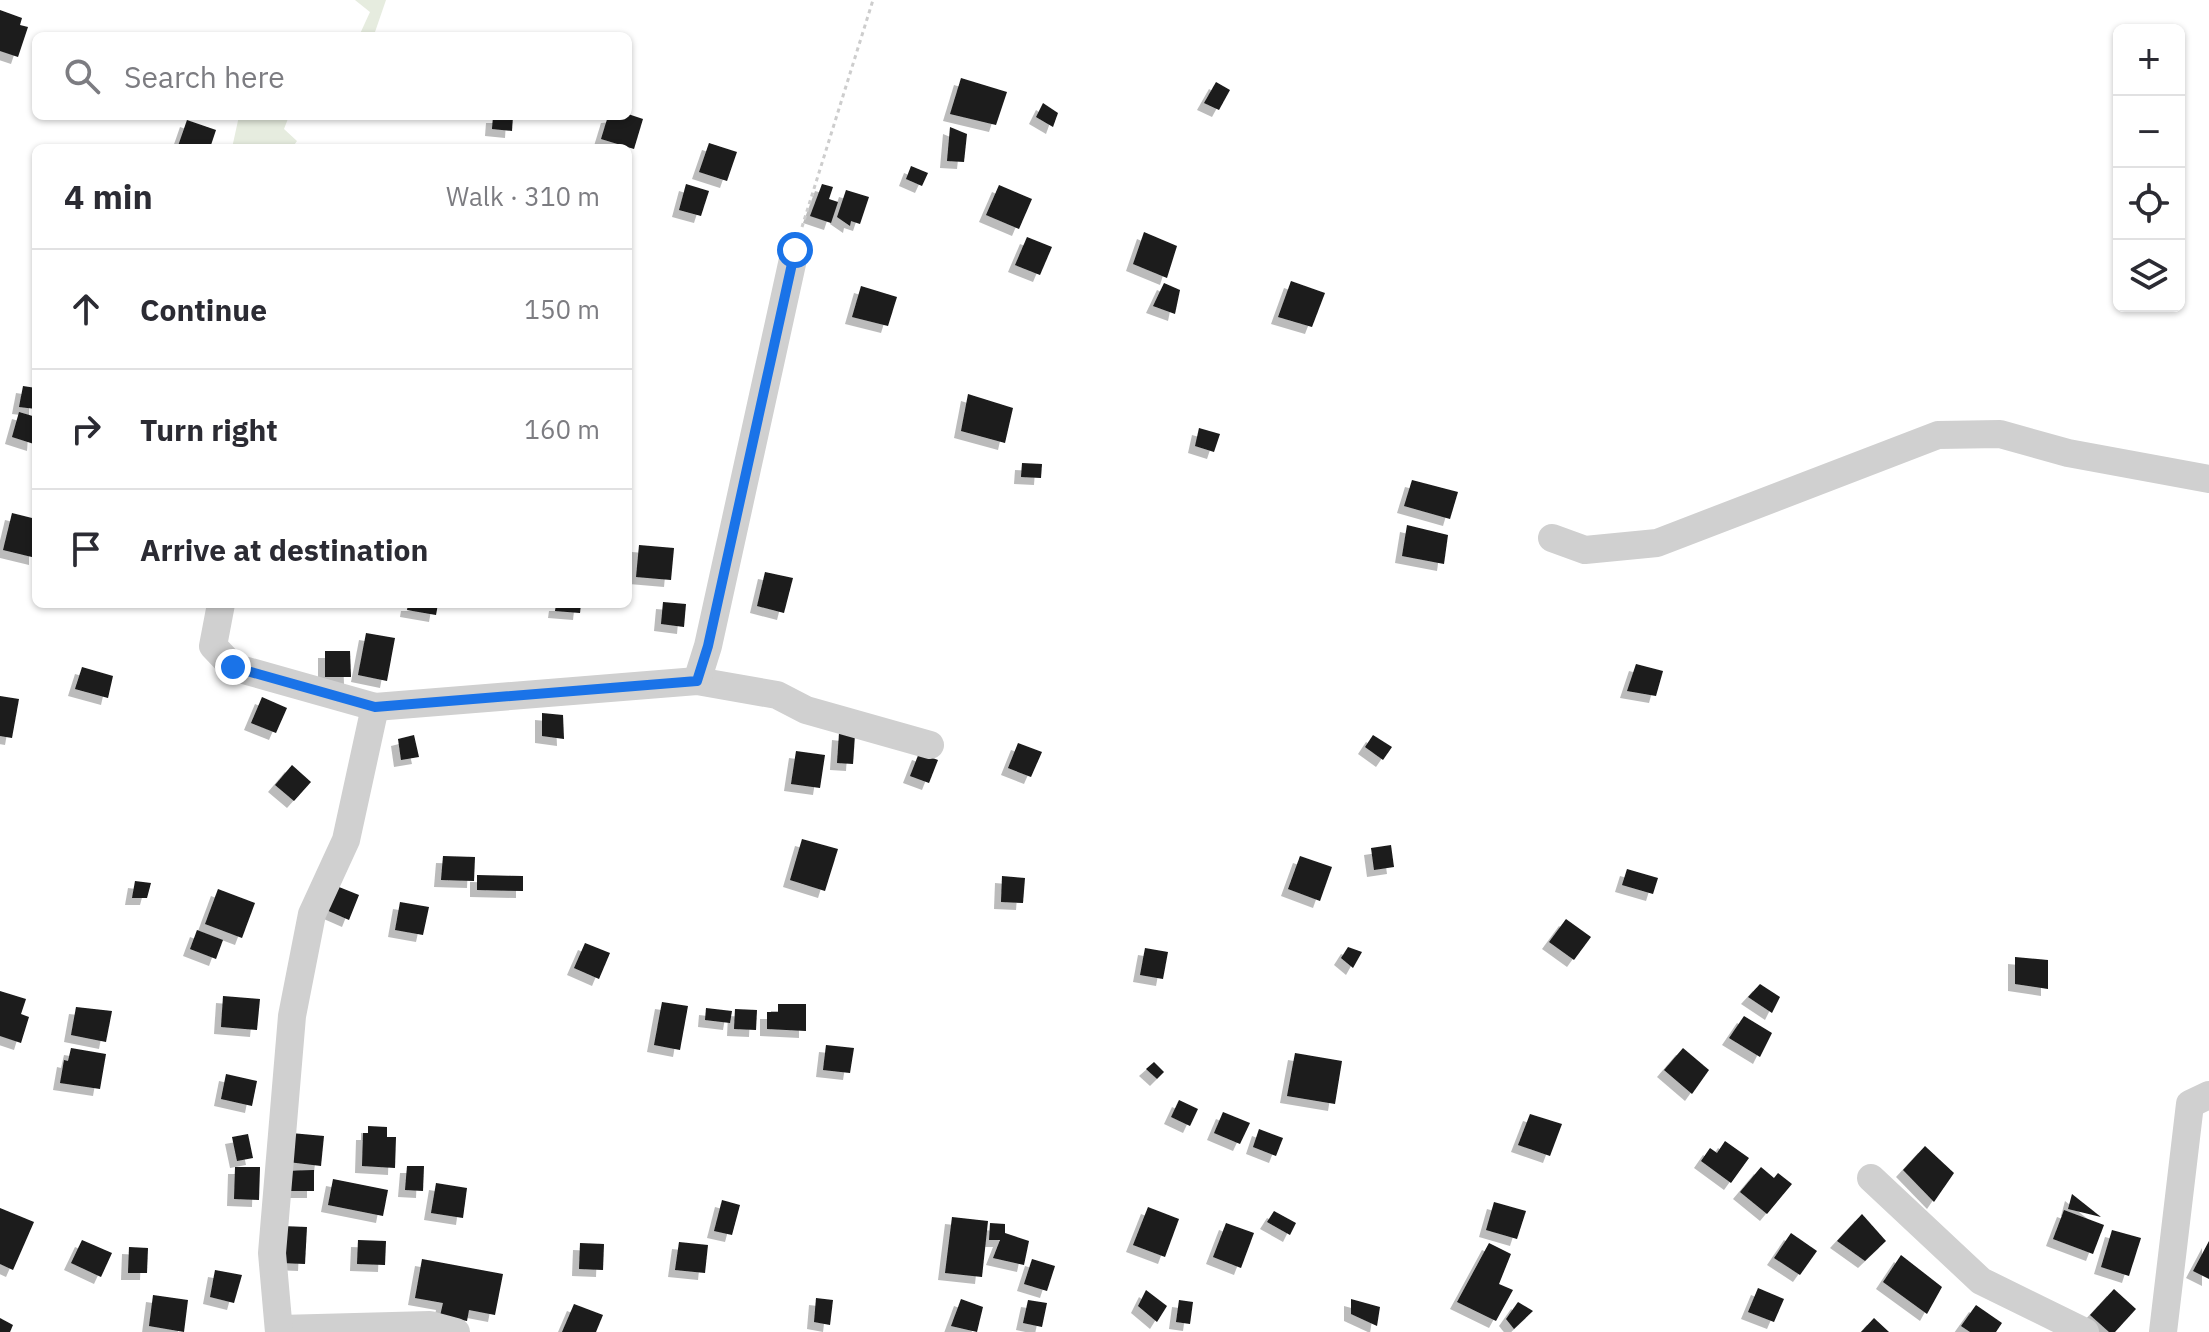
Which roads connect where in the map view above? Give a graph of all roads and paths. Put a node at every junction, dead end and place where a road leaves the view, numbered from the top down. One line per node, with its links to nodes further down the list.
1 (873, 0): 2 (path)
2 (795, 250): 6 (street)
3 (2209, 479): 4 (street)
4 (1552, 538)
5 (220, 608): 7 (street)
6 (697, 681): 7 (street); 8 (street)
7 (375, 707): 11 (street)
8 (930, 745)
9 (2209, 1095): 14 (street)
10 (1871, 1178): 13 (street)
11 (280, 1330): 12 (street)
12 (456, 1332)
13 (2085, 1332)
14 (2163, 1332)

